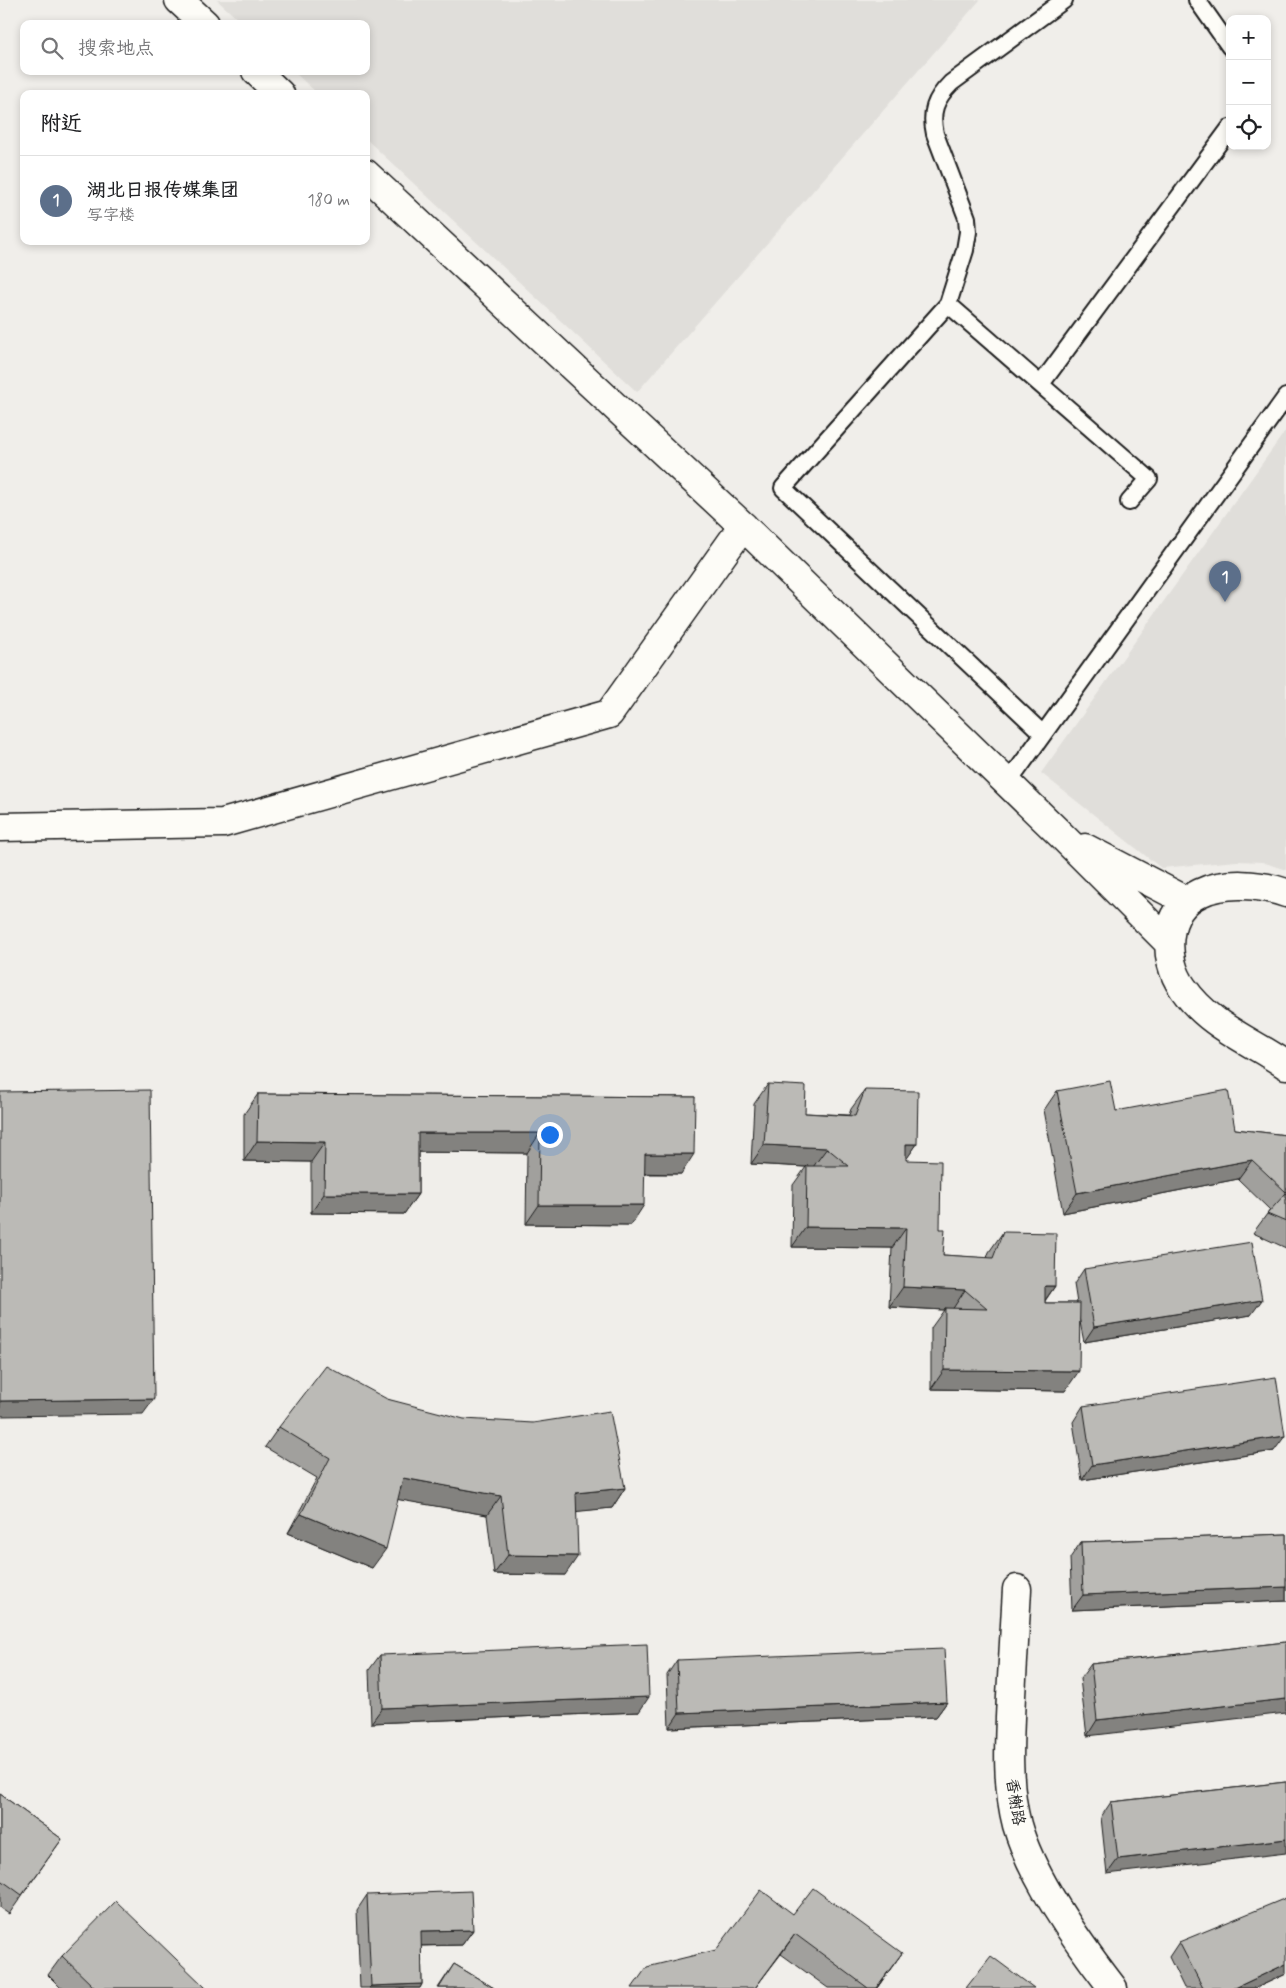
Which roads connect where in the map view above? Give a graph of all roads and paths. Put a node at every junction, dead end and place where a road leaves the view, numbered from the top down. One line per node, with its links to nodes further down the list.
1 (179, 0): 4 (street)
2 (1064, 0): 10 (lane)
3 (1197, 0): 5 (lane)
4 (201, 20)
5 (1226, 41)
6 (260, 75): 7 (street)
7 (276, 90)
8 (1226, 133): 11 (lane)
9 (370, 178): 14 (street)
10 (948, 304): 11 (lane); 15 (lane)
11 (1041, 384): 13 (lane)
12 (1286, 396): 15 (lane)
13 (1129, 502)
14 (743, 526): 16 (street); 17 (street)
15 (1043, 734): 16 (lane)
16 (1008, 783): 18 (street)
17 (0, 828)
18 (1061, 835): 20 (street); 21 (street)
19 (1286, 894): 20 (street)
20 (1187, 902): 21 (street)
21 (1168, 942): 22 (street)
22 (1274, 1047): 23 (street)
23 (1286, 1065)
24 (1017, 1589): 25 (street, 香榭路)
25 (1114, 1988)

